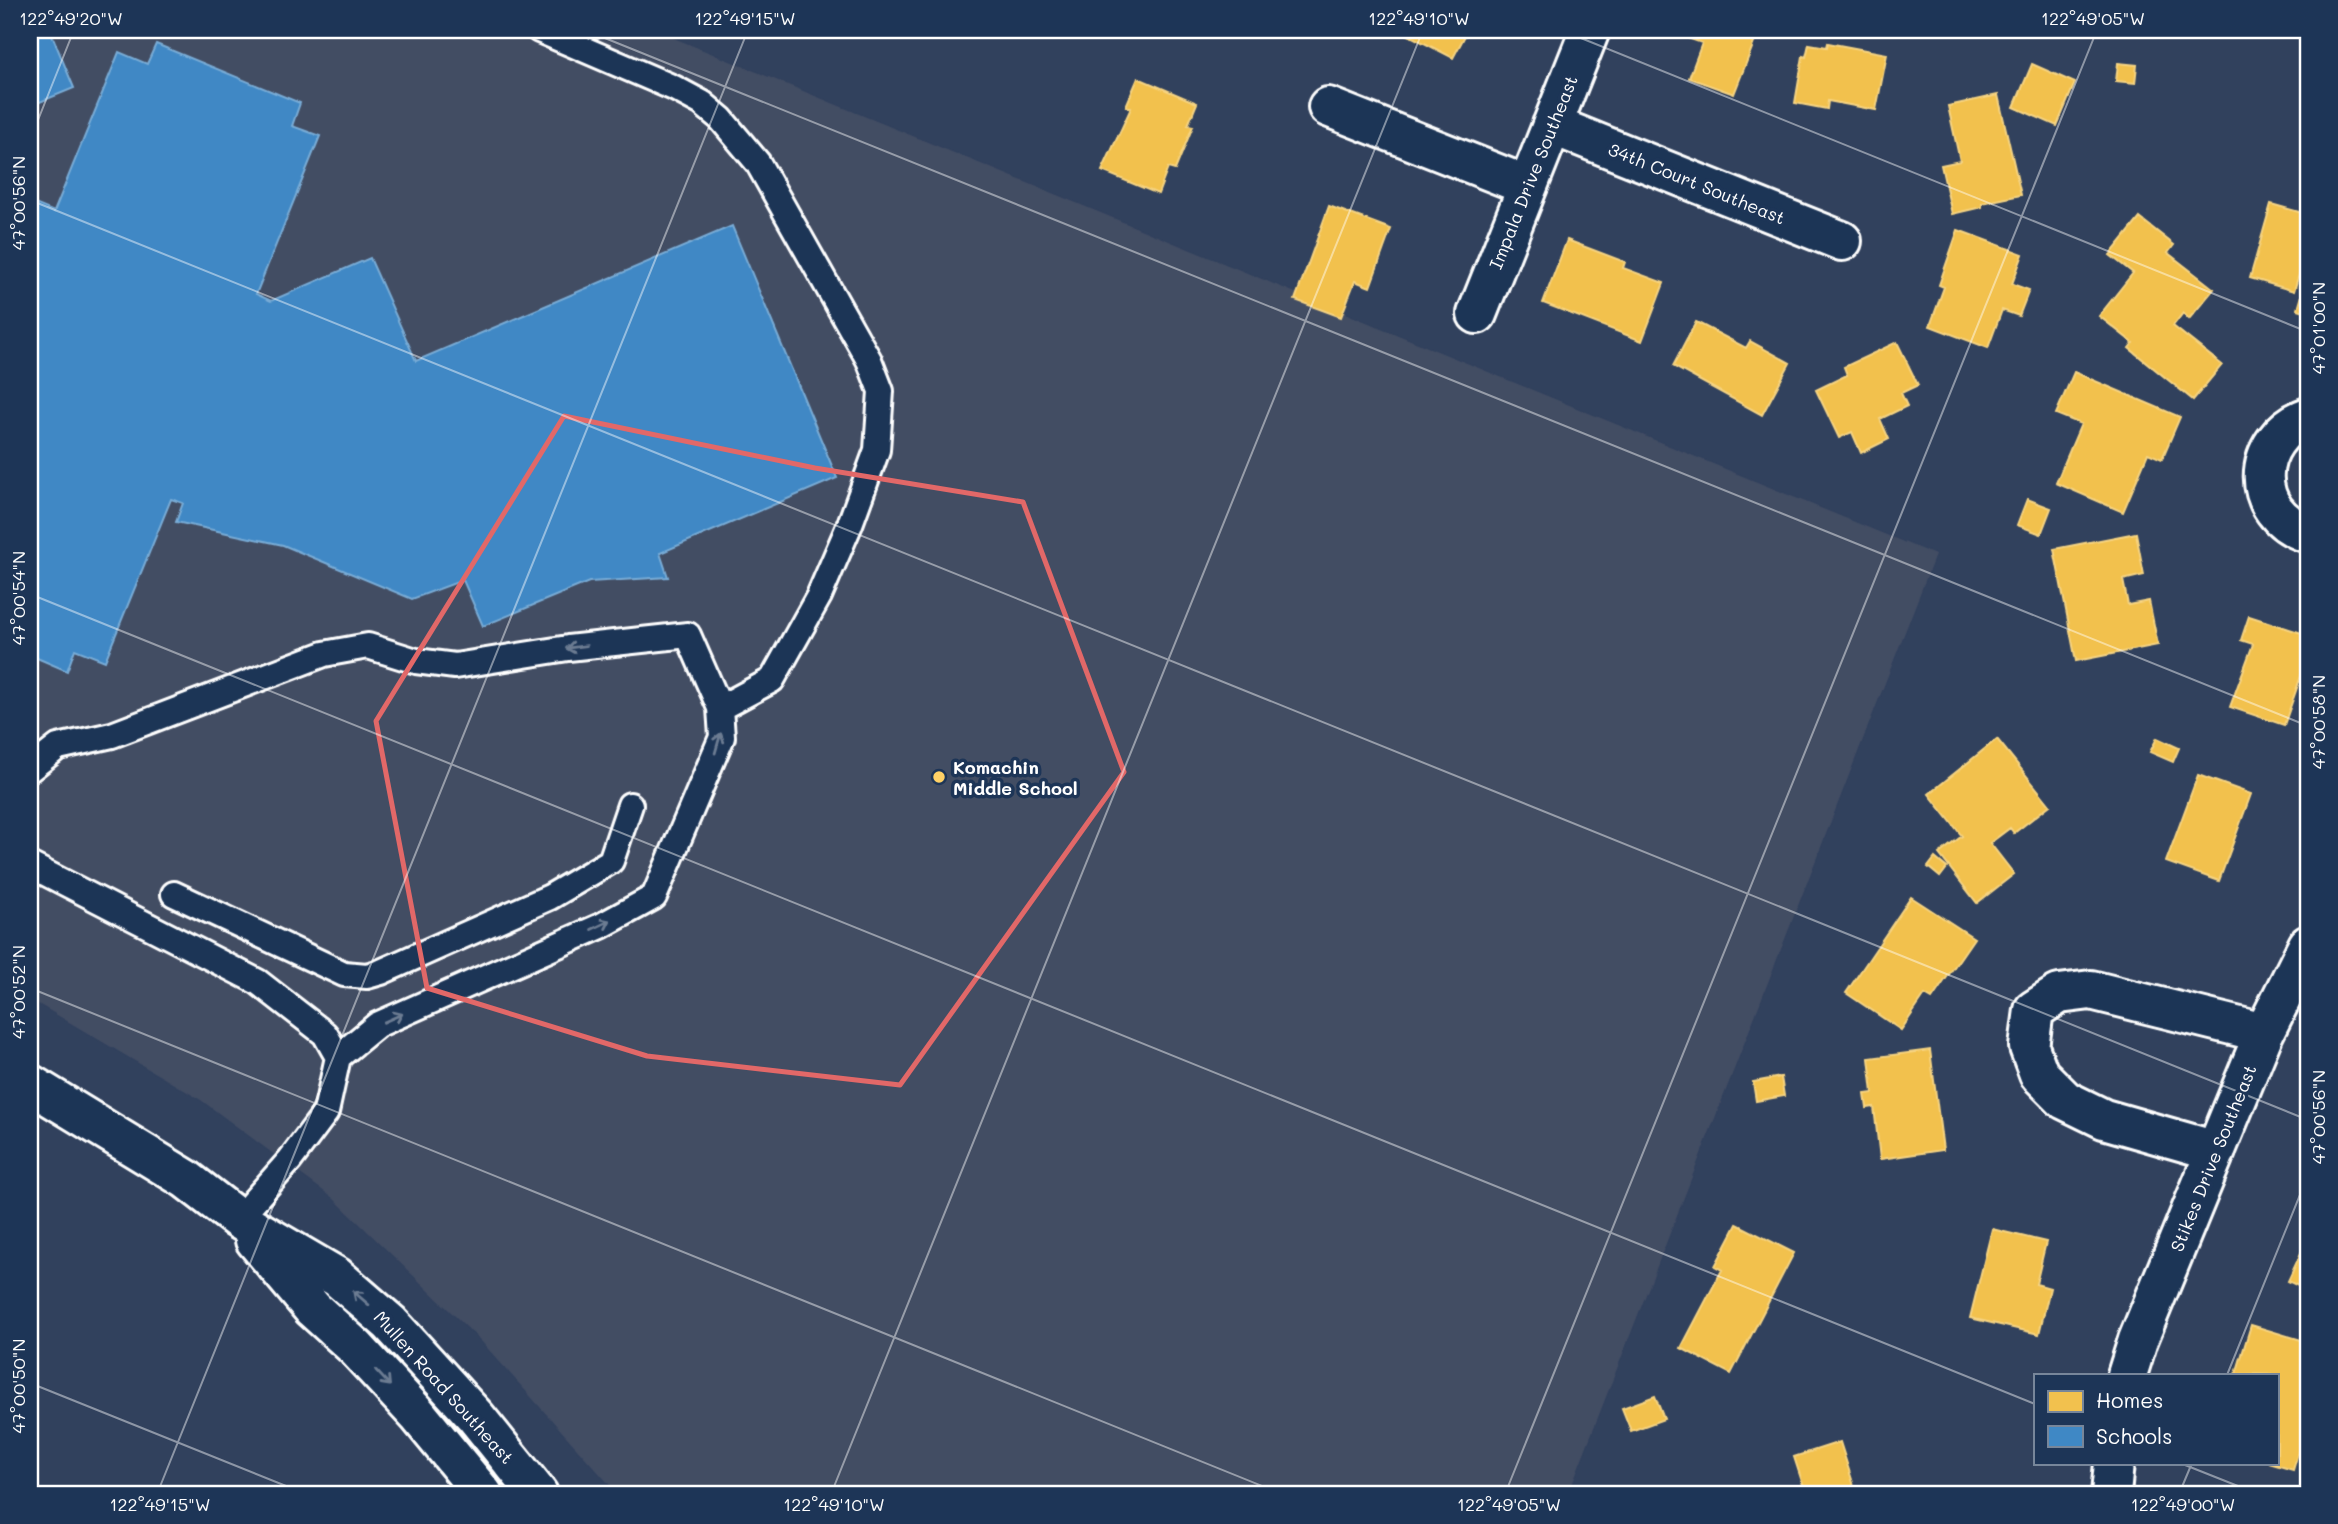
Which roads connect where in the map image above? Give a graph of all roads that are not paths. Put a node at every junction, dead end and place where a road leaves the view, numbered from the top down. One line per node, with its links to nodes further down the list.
1 (539, 30): 10 (lane)
2 (1590, 30): 4 (street, Impala Drive Southeast)
3 (1328, 107): 5 (street)
4 (1552, 125): 5 (street, Impala Drive Southeast); 6 (street, 34th Court Southeast)
5 (1528, 186): 7 (street, Impala Drive Southeast)
6 (1843, 240)
7 (1477, 314)
8 (2308, 416): 9 (street)
9 (2308, 533)
10 (720, 708): 11 (lane, one-way to 11); 17 (lane, one-way to 10)
11 (30, 769)
12 (630, 805): 14 (lane)
13 (30, 865): 17 (lane)
14 (174, 894)
15 (2308, 945): 16 (street, Stikes Drive Southeast)
16 (2264, 1033): 19 (street, Stikes Drive Southeast); 19 (street)
17 (338, 1057): 20 (lane)
18 (30, 1084): 20 (street, Mullen Road Southeast)
19 (2216, 1152): 21 (street, Stikes Drive Southeast)
20 (238, 1219): 23 (street, Mullen Road Southeast, one-way to 23); 24 (street, Mullen Road Southeast, one-way to 20)
21 (2127, 1374)
22 (2114, 1464): 25 (street)
23 (483, 1494)
24 (538, 1494)
25 (2111, 1494)

